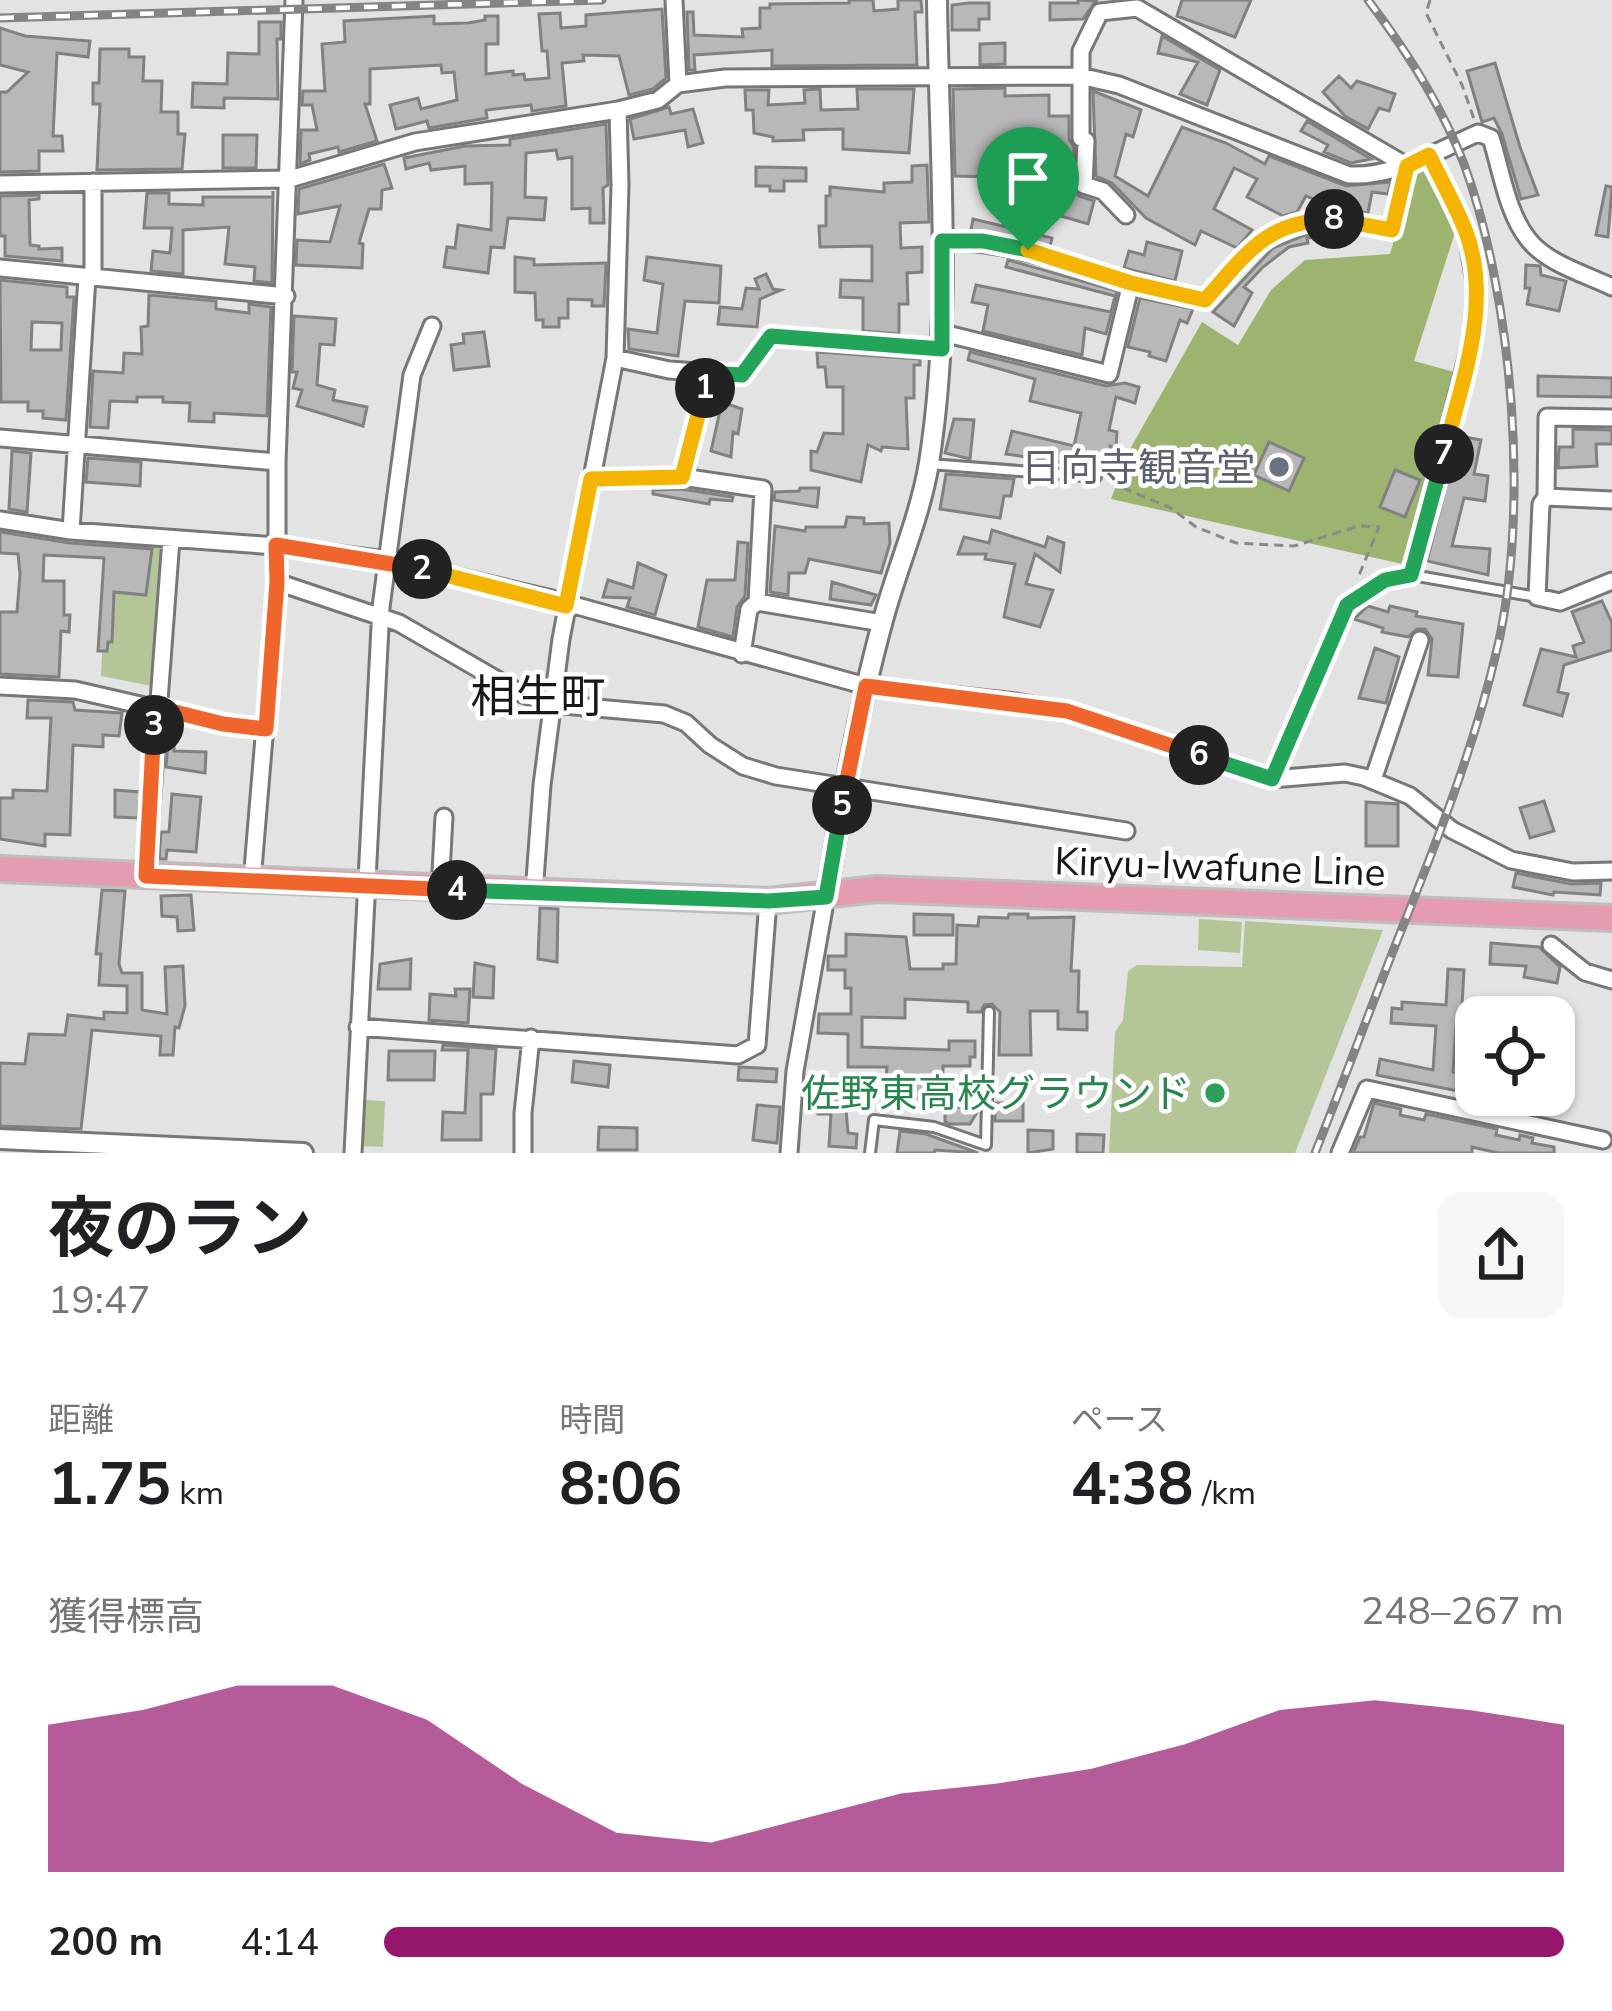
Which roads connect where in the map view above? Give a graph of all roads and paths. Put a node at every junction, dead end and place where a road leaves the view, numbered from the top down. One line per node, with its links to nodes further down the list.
1 (293, 0): 12 (street)
2 (674, 0): 7 (street)
3 (937, 0): 5 (street)
4 (1430, 0): 9 (path)
5 (938, 76): 6 (street); 7 (street); 16 (street)
6 (1080, 76): 11 (street); 11 (street); 15 (street)
7 (678, 84): 8 (street)
8 (618, 110): 12 (street); 24 (street)
9 (1478, 133): 10 (street); 20 (street)
10 (1429, 155): 11 (street); 41 (street)
11 (1407, 166): 19 (street)
12 (290, 178): 13 (street); 21 (street)
13 (93, 182): 14 (street); 18 (street)
14 (0, 184)
15 (1126, 215)
16 (942, 241): 19 (street); 23 (street)
17 (0, 268): 18 (street)
18 (90, 278): 21 (street); 28 (street)
19 (1131, 283): 23 (street)
20 (1612, 287)
21 (286, 296): 29 (street)
22 (433, 326): 40 (street)
23 (942, 341): 25 (street); 30 (street)
24 (615, 358): 25 (street); 33 (street)
25 (709, 373): 31 (street)
26 (1612, 418): 34 (street)
27 (0, 438): 28 (street)
28 (79, 444): 29 (street); 37 (street)
29 (277, 462): 39 (street)
30 (929, 464): 32 (lane); 49 (street)
31 (682, 477): 33 (street); 45 (street)
32 (1096, 477): 46 (path)
33 (591, 479): 47 (street)
34 (1546, 497): 35 (street); 44 (street)
35 (1612, 500)
36 (0, 520): 37 (street)
37 (71, 531): 38 (street)
38 (171, 539): 39 (street); 55 (street)
39 (276, 545): 40 (street); 43 (street)
40 (386, 560): 47 (street); 48 (street)
41 (1411, 575): 44 (lane); 46 (street)
42 (1612, 581): 44 (street)
43 (277, 582): 48 (street); 56 (street)
44 (1537, 597)
45 (757, 602): 49 (street); 51 (street)
46 (1347, 605): 57 (street)
47 (566, 606): 51 (street); 54 (street)
48 (380, 615): 54 (street); 66 (street)
49 (882, 623): 53 (street)
50 (1420, 640): 58 (street)
51 (742, 654): 53 (street)
52 (0, 686): 55 (street)
53 (866, 686): 57 (street); 59 (street)
54 (552, 704): 59 (street); 68 (street)
55 (155, 707): 56 (street); 64 (street)
56 (266, 729): 65 (street)
57 (1272, 779): 58 (street)
58 (1373, 780): 63 (street)
59 (845, 785): 61 (street); 69 (street)
60 (444, 817): 67 (street)
61 (1126, 831)
62 (0, 869): 64 (main road, Kiryu-Iwafune Line)
63 (1612, 871)
64 (146, 876): 65 (main road, Kiryu-Iwafune Line)
65 (252, 881): 66 (main road, Kiryu-Iwafune Line)
66 (368, 886): 67 (main road, Kiryu-Iwafune Line); 75 (street)
67 (440, 890): 68 (main road, Kiryu-Iwafune Line)
68 (534, 893): 70 (main road, Kiryu-Iwafune Line)
69 (826, 897): 70 (main road, Kiryu-Iwafune Line); 71 (main road, Kiryu-Iwafune Line); 82 (street)
70 (768, 901): 76 (street)
71 (1612, 918)
72 (1551, 945): 73 (street)
73 (1612, 980)
74 (988, 1012): 83 (lane)
75 (358, 1028): 76 (street); 80 (street)
76 (531, 1038): 81 (street)
77 (0, 1139): 79 (street)
78 (1603, 1142): 84 (street)
79 (303, 1153)
80 (353, 1153)
81 (524, 1153)
82 (789, 1153)
83 (870, 1153)
84 (1340, 1153)

